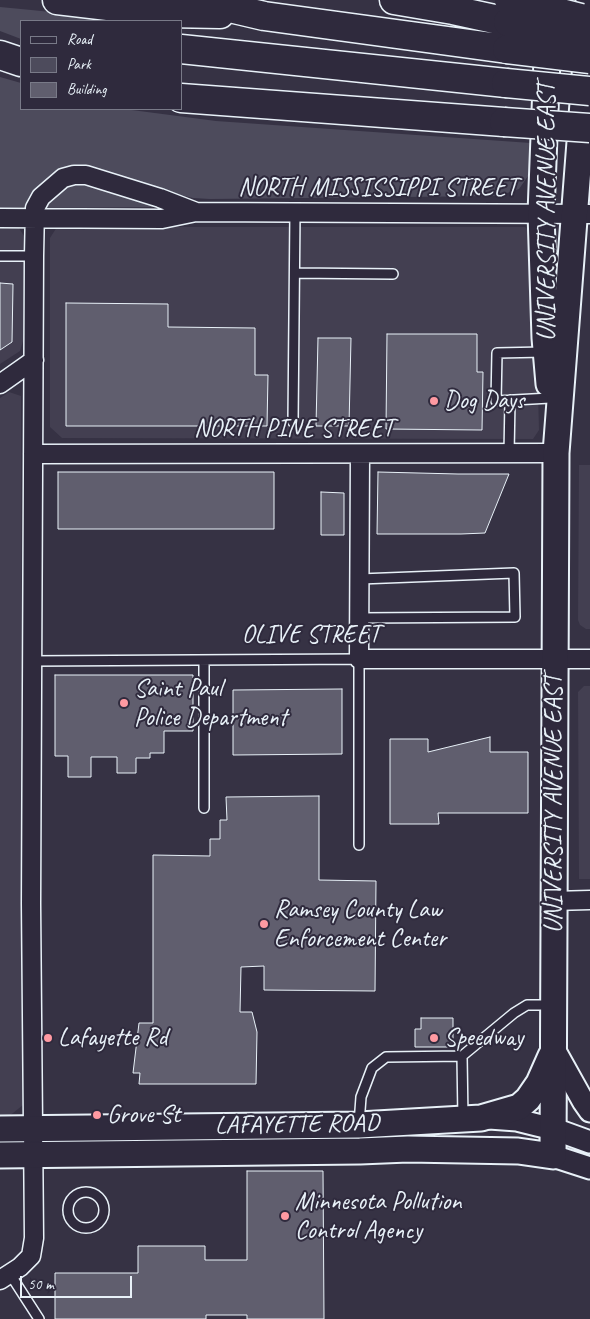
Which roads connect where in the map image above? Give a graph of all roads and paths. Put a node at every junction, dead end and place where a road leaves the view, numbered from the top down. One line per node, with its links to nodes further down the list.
1 (57, 0): 7 (highway)
2 (196, 0): 7 (highway)
3 (394, 0): 6 (highway)
4 (550, 0): 22 (main road, UNIVERSITY AVENUE EAST)
5 (589, 0): 23 (main road, UNIVERSITY AVENUE EAST)
6 (508, 7): 8 (highway, bridge); 9 (highway, bridge)
7 (264, 16): 13 (highway, bridge)
8 (590, 20)
9 (590, 37)
10 (182, 49): 17 (highway, bridge)
11 (20, 50): 12 (highway)
12 (0, 54): 14 (highway)
13 (590, 59)
14 (20, 63)
15 (20, 63): 16 (highway)
16 (0, 69)
17 (590, 91)
18 (182, 98): 19 (highway, bridge)
19 (590, 128)
20 (196, 212): 21 (street, NORTH MISSISSIPPI STREET); 25 (street, NORTH MISSISSIPPI STREET); 25 (street, NORTH MISSISSIPPI STREET)
21 (295, 212): 22 (street, NORTH MISSISSIPPI STREET); 28 (lane)
22 (541, 214): 23 (street, NORTH MISSISSIPPI STREET); 30 (main road, UNIVERSITY AVENUE EAST)
23 (582, 214): 36 (main road, UNIVERSITY AVENUE EAST)
24 (0, 218): 25 (street)
25 (34, 218): 27 (street)
26 (0, 256): 27 (lane)
27 (34, 256): 31 (street)
28 (295, 273): 29 (lane); 35 (lane)
29 (393, 274)
30 (546, 352): 33 (main road, UNIVERSITY AVENUE EAST); 34 (lane)
31 (34, 360): 32 (street); 37 (street)
32 (0, 384)
33 (550, 398): 34 (lane); 36 (main road, UNIVERSITY AVENUE EAST)
34 (510, 400): 39 (lane)
35 (293, 422)
36 (556, 453): 39 (street, NORTH PINE STREET); 43 (main road, UNIVERSITY AVENUE EAST)
37 (33, 454): 38 (street, NORTH PINE STREET); 46 (street)
38 (360, 454): 39 (street, NORTH PINE STREET); 40 (street)
39 (509, 454)
40 (360, 579): 41 (street); 41 (lane)
41 (360, 618): 42 (street)
42 (359, 659): 43 (street, OLIVE STREET); 45 (lane, OLIVE STREET); 48 (lane)
43 (554, 659): 44 (street, OLIVE STREET); 50 (main road, UNIVERSITY AVENUE EAST)
44 (590, 659)
45 (204, 660): 46 (lane, OLIVE STREET); 47 (lane)
46 (32, 662): 58 (street)
47 (204, 808)
48 (359, 845)
49 (590, 900): 50 (street)
50 (554, 901): 51 (main road, UNIVERSITY AVENUE EAST)
51 (554, 1005): 52 (main road, UNIVERSITY AVENUE EAST); 53 (lane)
52 (554, 1049): 54 (street); 55 (main road); 56 (main road, UNIVERSITY AVENUE EAST)
53 (462, 1056): 55 (lane); 59 (lane)
54 (590, 1111)
55 (472, 1118): 56 (street, LAFAYETTE ROAD); 59 (main road, LAFAYETTE ROAD)
56 (554, 1128): 60 (street, LAFAYETTE ROAD); 63 (main road, UNIVERSITY AVENUE EAST)
57 (0, 1129): 58 (main road, LAFAYETTE ROAD)
58 (32, 1129): 59 (main road, LAFAYETTE ROAD); 62 (street)
59 (360, 1138): 62 (main road, LAFAYETTE ROAD); 63 (main road, LAFAYETTE ROAD)
60 (590, 1142)
61 (0, 1155): 62 (main road, LAFAYETTE ROAD)
62 (32, 1155): 66 (street)
63 (554, 1156): 64 (street, LAFAYETTE ROAD)
64 (590, 1168)
65 (103, 1208): 65 (lane)
66 (5, 1277): 67 (lane)
67 (39, 1319)

